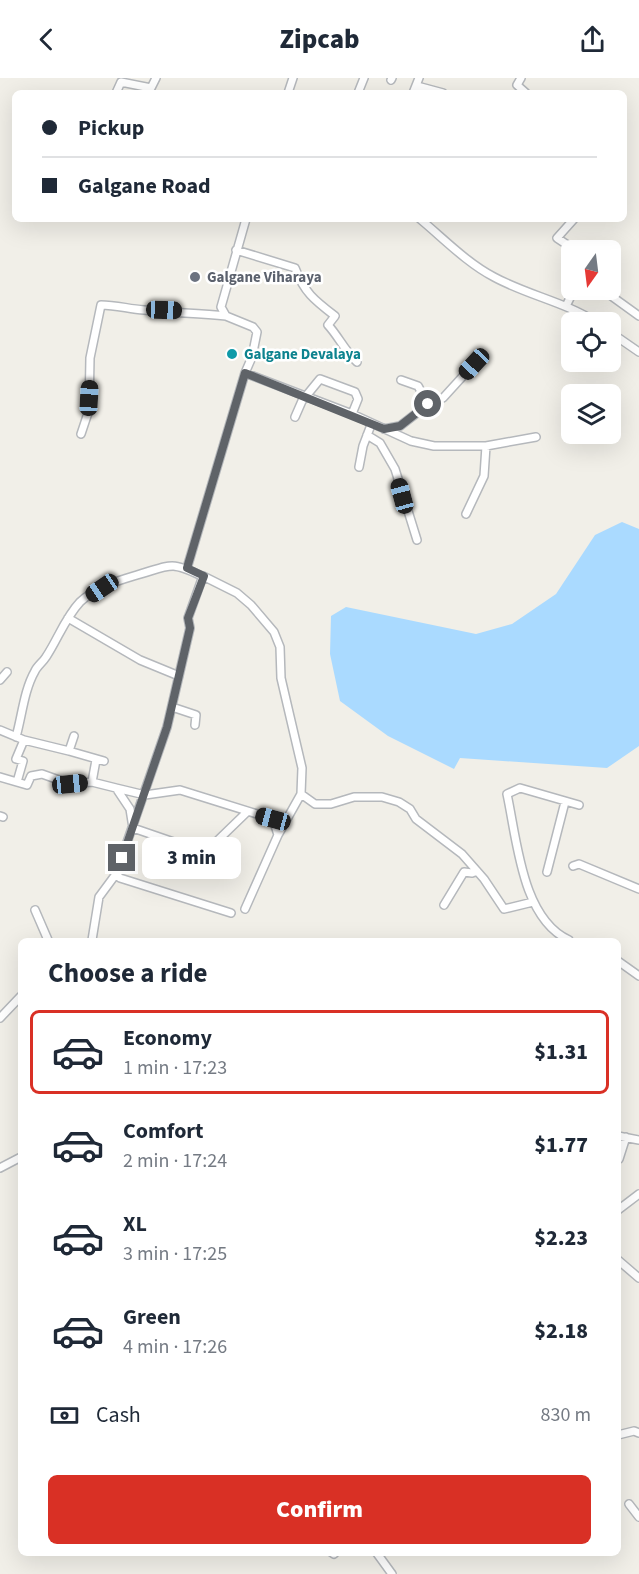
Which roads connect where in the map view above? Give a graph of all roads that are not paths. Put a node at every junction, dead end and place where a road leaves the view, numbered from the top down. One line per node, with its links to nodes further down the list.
1 (416, 86): 4 (street)
2 (117, 90): 3 (street)
3 (147, 90)
4 (431, 90)
5 (245, 222): 9 (street)
6 (424, 222): 12 (street)
7 (571, 222): 8 (street)
8 (561, 241)
9 (237, 250): 14 (street); 18 (street)
10 (569, 300): 12 (street)
11 (617, 300): 15 (street)
12 (566, 306): 13 (street)
13 (577, 312)
14 (226, 316): 20 (street); 28 (street)
15 (639, 316)
16 (621, 340): 17 (street)
17 (639, 352)
18 (357, 362)
19 (474, 364): 23 (street)
20 (245, 373): 22 (street); 35 (street)
21 (401, 380): 23 (street)
22 (306, 397): 24 (street); 24 (street); 25 (street)
23 (428, 404): 27 (street)
24 (352, 414): 26 (street)
25 (296, 417)
26 (371, 425): 27 (street); 29 (street)
27 (384, 429): 31 (street)
28 (81, 434)
29 (367, 435): 32 (street); 34 (street)
30 (536, 437): 31 (street)
31 (486, 446): 33 (street)
32 (359, 467)
33 (466, 514)
34 (417, 540)
35 (187, 568): 36 (street); 37 (street)
36 (204, 576): 38 (street); 40 (street); 55 (street)
37 (68, 618): 40 (street); 46 (street)
38 (264, 620)
39 (7, 672): 41 (street)
40 (179, 676): 42 (street)
41 (0, 680)
42 (172, 707): 43 (street); 56 (street)
43 (195, 725)
44 (0, 730): 46 (street)
45 (74, 736): 48 (street)
46 (16, 737): 47 (street)
47 (24, 740): 48 (street); 52 (street)
48 (69, 751): 49 (street)
49 (96, 760): 50 (street); 53 (street)
50 (104, 762)
51 (0, 777): 52 (street)
52 (17, 782): 53 (street)
53 (92, 782): 54 (street)
54 (116, 788): 56 (street); 60 (street)
55 (301, 794): 61 (street); 65 (street)
56 (145, 795): 59 (street); 60 (street)
57 (565, 802): 58 (street); 66 (street); 69 (street)
58 (579, 805)
59 (247, 812): 61 (street); 62 (street)
60 (134, 828): 63 (street); 67 (street)
61 (278, 836): 71 (street)
62 (216, 842)
63 (194, 849)
64 (573, 866): 68 (street)
65 (477, 871): 69 (street); 70 (street)
66 (547, 872)
67 (116, 874): 73 (street); 75 (street)
68 (639, 889)
69 (533, 902): 76 (street)
70 (444, 905)
71 (245, 909)
72 (35, 910): 74 (street)
73 (231, 913)
74 (47, 938)
75 (92, 938)
76 (566, 938)
77 (621, 963): 78 (street)
78 (639, 976)
79 (18, 999): 80 (street)
80 (0, 1018)
81 (622, 1137): 82 (street)
82 (639, 1140)
83 (18, 1159): 84 (street)
84 (0, 1168)
85 (639, 1194): 86 (street)
86 (621, 1208)
87 (621, 1263): 88 (street)
88 (639, 1278)
89 (639, 1433): 90 (street)
90 (621, 1434)
91 (629, 1504): 92 (street)
92 (639, 1517)
93 (379, 1556): 94 (street)
94 (392, 1574)

